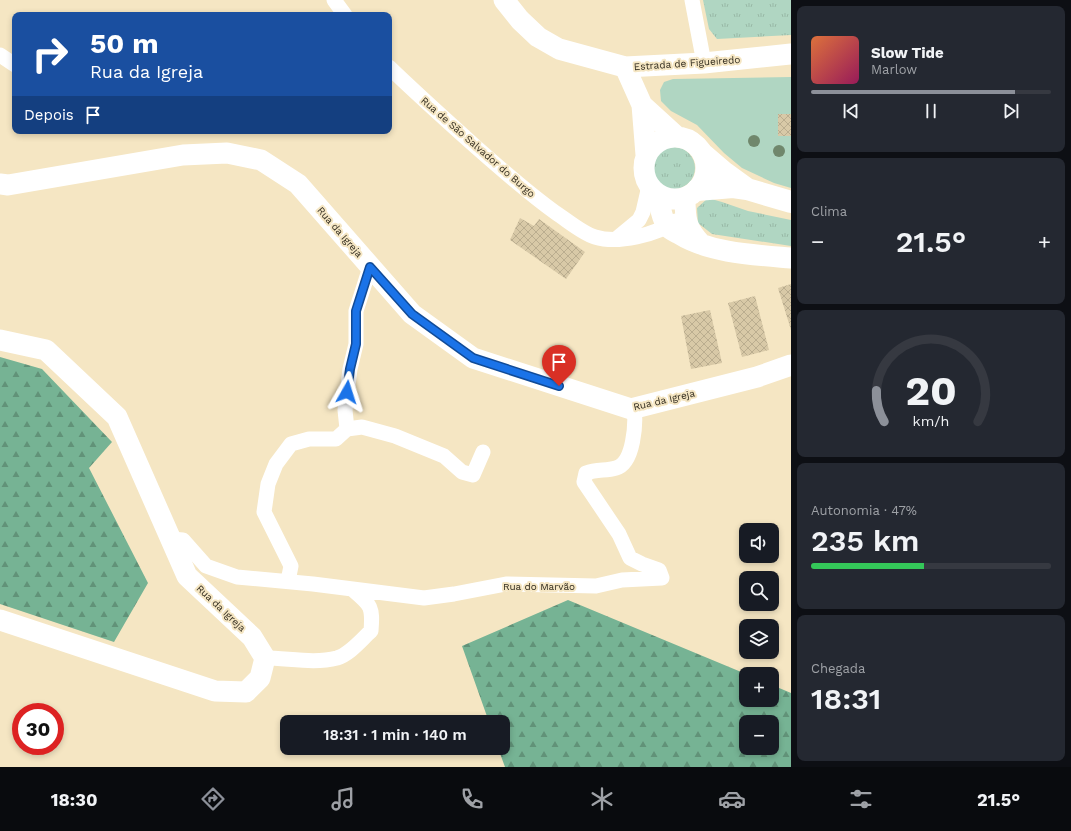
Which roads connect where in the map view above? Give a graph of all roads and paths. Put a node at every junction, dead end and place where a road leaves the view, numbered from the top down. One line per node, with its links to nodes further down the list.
1 (334, 0): 4 (street)
2 (504, 0): 9 (street)
3 (692, 0): 8 (street)
4 (343, 12)
5 (791, 54): 8 (street, Estrada de Figueiredo)
6 (0, 55): 7 (street)
7 (12, 63)
8 (704, 63): 9 (street, Estrada de Figueiredo)
9 (624, 68): 11 (street, Estrada de Figueiredo)
10 (392, 70): 20 (street, Rua de São Salvador do Burgo)
11 (642, 105): 12 (street, Estrada de Figueiredo); 13 (street, Estrada de Figueiredo)
12 (676, 136): 13 (street); 14 (street)
13 (646, 155): 17 (street)
14 (704, 155): 16 (main road); 19 (street)
15 (0, 184): 22 (street, Rua da Igreja)
16 (747, 189): 18 (main road); 19 (main road)
17 (654, 190): 19 (street); 19 (street); 20 (street)
18 (791, 202)
19 (684, 208): 20 (street, Rua de São Salvador do Burgo); 21 (street)
20 (615, 240)
21 (791, 258)
22 (370, 267): 25 (street, Rua da Igreja); 26 (street)
23 (0, 340): 28 (street, Rua da Igreja)
24 (791, 365): 25 (street, Rua da Igreja)
25 (634, 408): 30 (street, Rua do Marvão)
26 (347, 429): 27 (street); 29 (street)
27 (484, 452)
28 (171, 539): 29 (street, Rua do Marvão); 32 (street, Rua da Igreja)
29 (288, 581): 30 (street, Rua do Marvão)
30 (352, 589): 32 (street)
31 (0, 620): 32 (street)
32 (264, 658)

